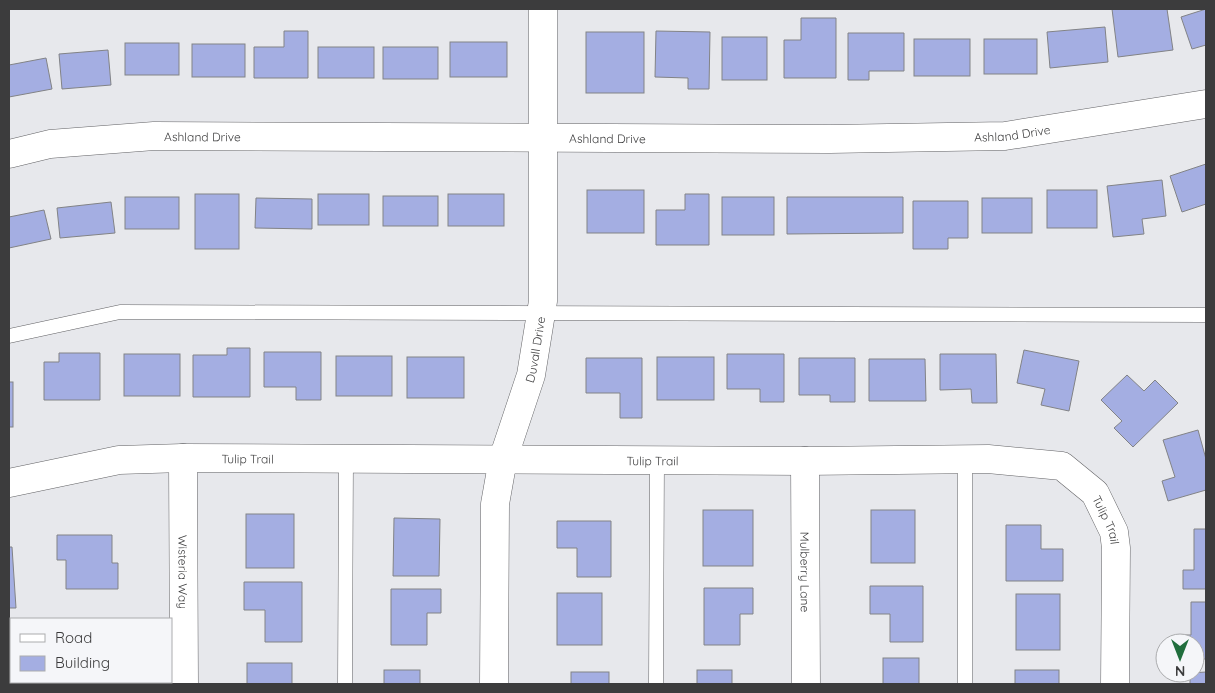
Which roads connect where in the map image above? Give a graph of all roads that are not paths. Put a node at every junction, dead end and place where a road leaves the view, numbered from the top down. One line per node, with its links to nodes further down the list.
1 (543, 9): 3 (street, Duvall Drive)
2 (1206, 104): 3 (street, Ashland Drive)
3 (543, 138): 4 (street, Ashland Drive); 5 (street, Duvall Drive)
4 (9, 154)
5 (541, 312): 6 (lane); 7 (lane); 10 (street, Duvall Drive)
6 (1206, 315)
7 (9, 336)
8 (183, 458): 9 (street, Tulip Trail); 14 (street, Tulip Trail); 15 (street, Wisteria Way)
9 (346, 459): 10 (street, Tulip Trail); 16 (lane)
10 (503, 459): 11 (street, Tulip Trail); 17 (street, Duvall Drive)
11 (657, 460): 13 (street, Tulip Trail); 18 (lane)
12 (964, 460): 13 (street, Tulip Trail); 20 (lane); 21 (street, Tulip Trail)
13 (805, 461): 19 (street, Mulberry Lane)
14 (9, 483)
15 (184, 684)
16 (345, 684)
17 (494, 684)
18 (656, 684)
19 (806, 684)
20 (964, 684)
21 (1115, 684)

